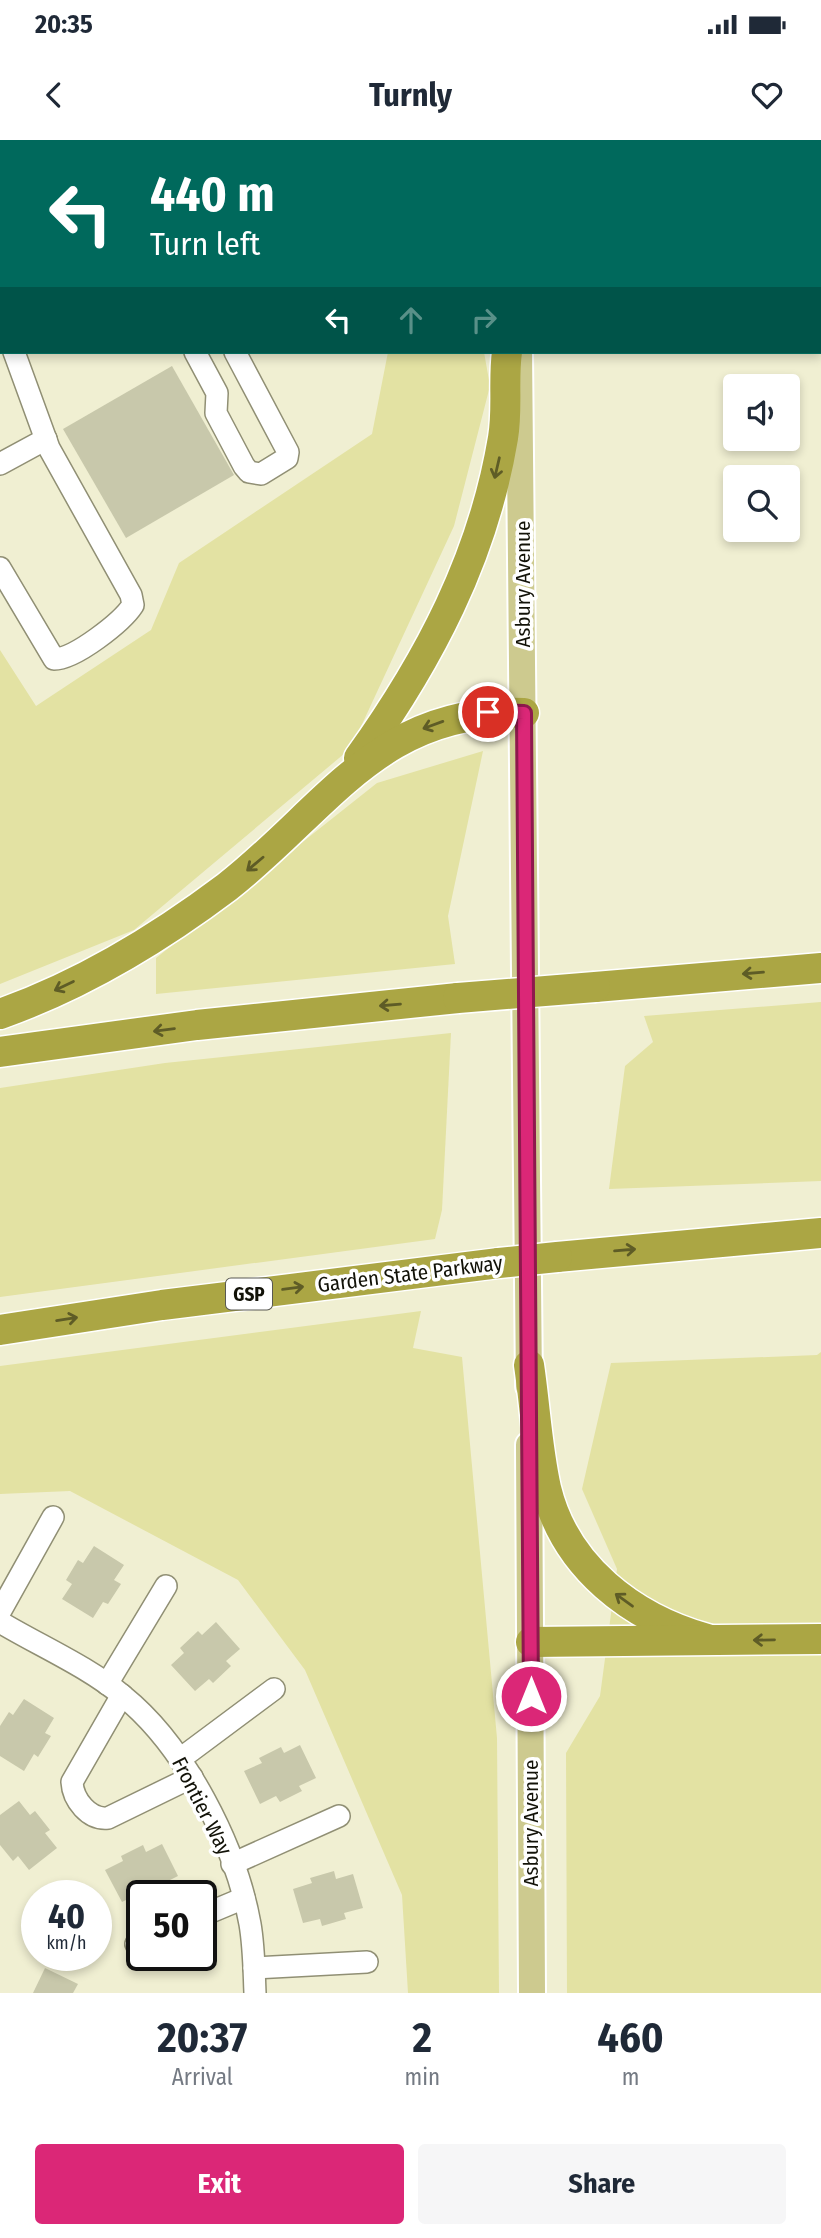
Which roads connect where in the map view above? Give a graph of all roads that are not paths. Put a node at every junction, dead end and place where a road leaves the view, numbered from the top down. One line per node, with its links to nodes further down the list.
1 (14, 354): 6 (street)
2 (196, 354): 3 (street)
3 (236, 354)
4 (507, 354): 10 (highway, one-way to 10)
5 (519, 354): 9 (main road, Asbury Avenue)
6 (46, 439): 7 (street); 8 (street)
7 (0, 464)
8 (0, 568)
9 (524, 713): 10 (highway, one-way to 10); 18 (main road, Asbury Avenue)
10 (347, 776): 12 (highway, one-way to 12)
11 (821, 968): 13 (highway, one-way to 13, bridge)
12 (0, 1014)
13 (0, 1052)
14 (821, 1233): 15 (highway, Garden State Parkway / GSP)
15 (733, 1240): 16 (highway); 17 (highway, Garden State Parkway / GSP, one-way to 15, bridge)
16 (821, 1249)
17 (0, 1330)
18 (529, 1365): 23 (highway, one-way to 18); 25 (main road, Asbury Avenue)
19 (53, 1517): 21 (street)
20 (166, 1586): 26 (street)
21 (0, 1612)
22 (0, 1622): 26 (street, Frontier Way)
23 (707, 1639): 24 (highway, one-way to 23); 25 (highway)
24 (821, 1639)
25 (531, 1642): 36 (main road, Asbury Avenue)
26 (115, 1689): 28 (street, Frontier Way); 28 (street)
27 (274, 1689): 28 (street)
28 (186, 1768): 30 (street, Frontier Way)
29 (339, 1816): 30 (street)
30 (232, 1864): 31 (street, Frontier Way)
31 (244, 1898): 32 (street); 34 (street, Frontier Way)
32 (217, 1909)
33 (368, 1962): 34 (street)
34 (254, 1968): 35 (street, Frontier Way)
35 (254, 1993)
36 (532, 1993)

